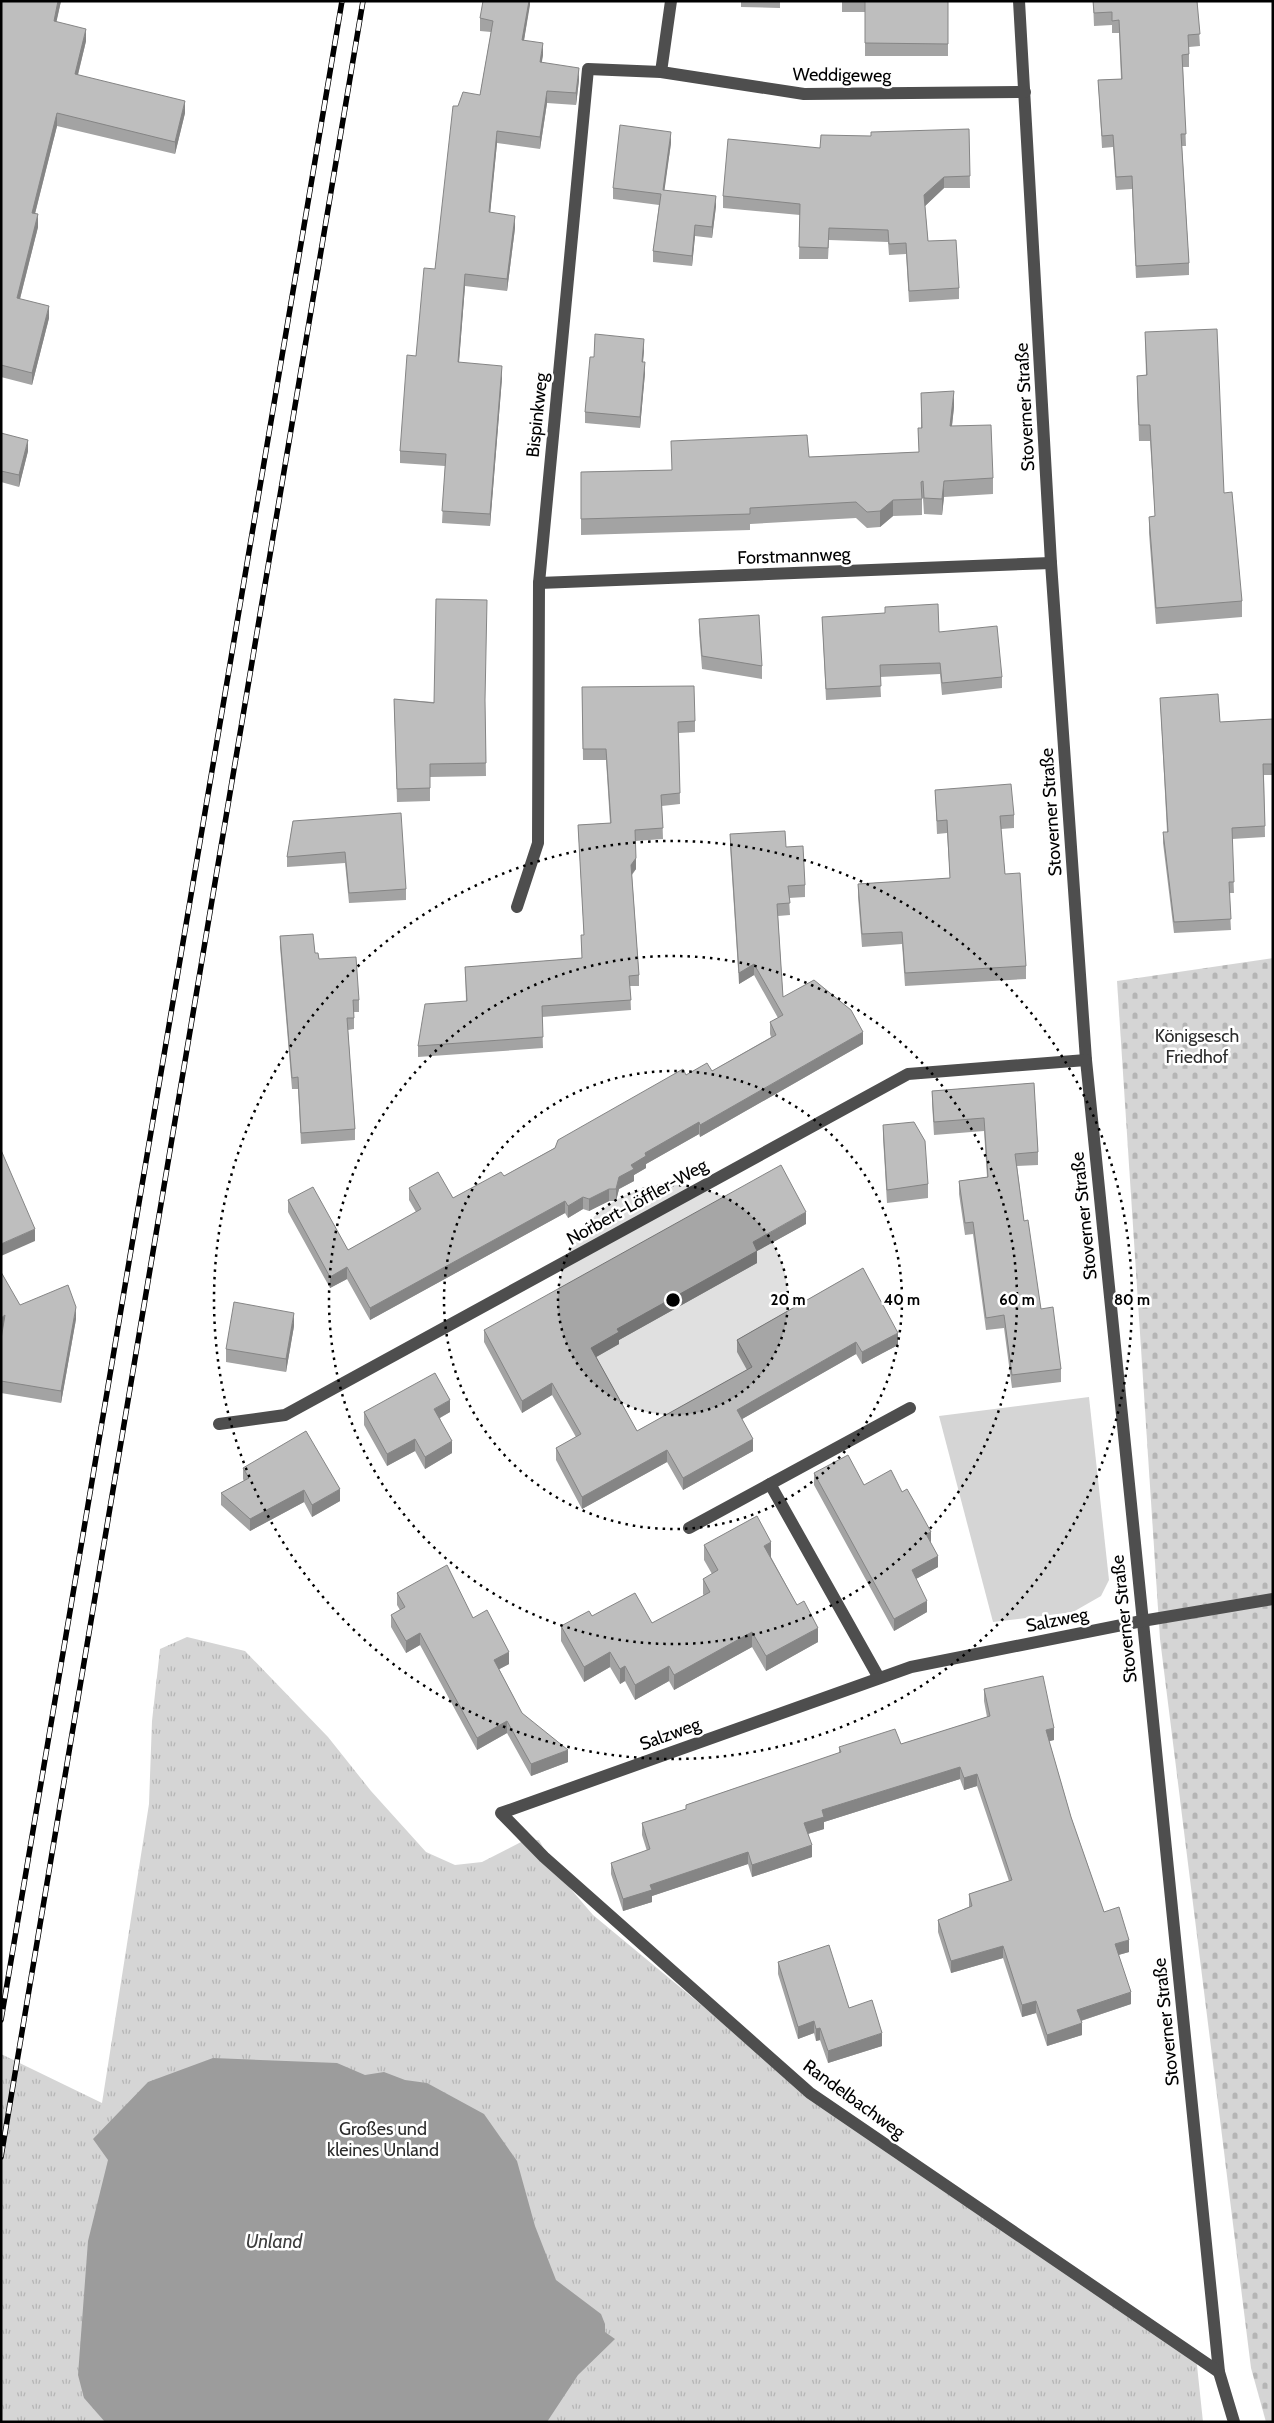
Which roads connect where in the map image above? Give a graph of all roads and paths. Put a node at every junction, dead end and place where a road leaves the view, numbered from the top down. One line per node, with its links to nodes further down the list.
1 (671, 1): 3 (street)
2 (1019, 1): 4 (street, Stoverner Straße)
3 (661, 72): 4 (street, Weddigeweg); 6 (street, Bispinkweg)
4 (1025, 92): 5 (street, Stoverner Straße)
5 (1051, 564): 6 (street, Forstmannweg); 8 (street, Stoverner Straße)
6 (539, 583): 7 (street, Bispinkweg)
7 (517, 907)
8 (1086, 1060): 10 (street, Norbert-Löffler-Weg); 14 (street, Stoverner Straße)
9 (910, 1408): 11 (street)
10 (219, 1424)
11 (770, 1484): 12 (street); 15 (street)
12 (689, 1528)
13 (1273, 1599): 14 (street, Salzweg)
14 (1142, 1621): 15 (street, Salzweg); 17 (street, Stoverner Straße)
15 (879, 1678): 16 (street, Salzweg)
16 (501, 1813): 17 (street, Randelbachweg)
17 (1219, 2372): 18 (street, Stoverner Straße)
18 (1234, 2422)

